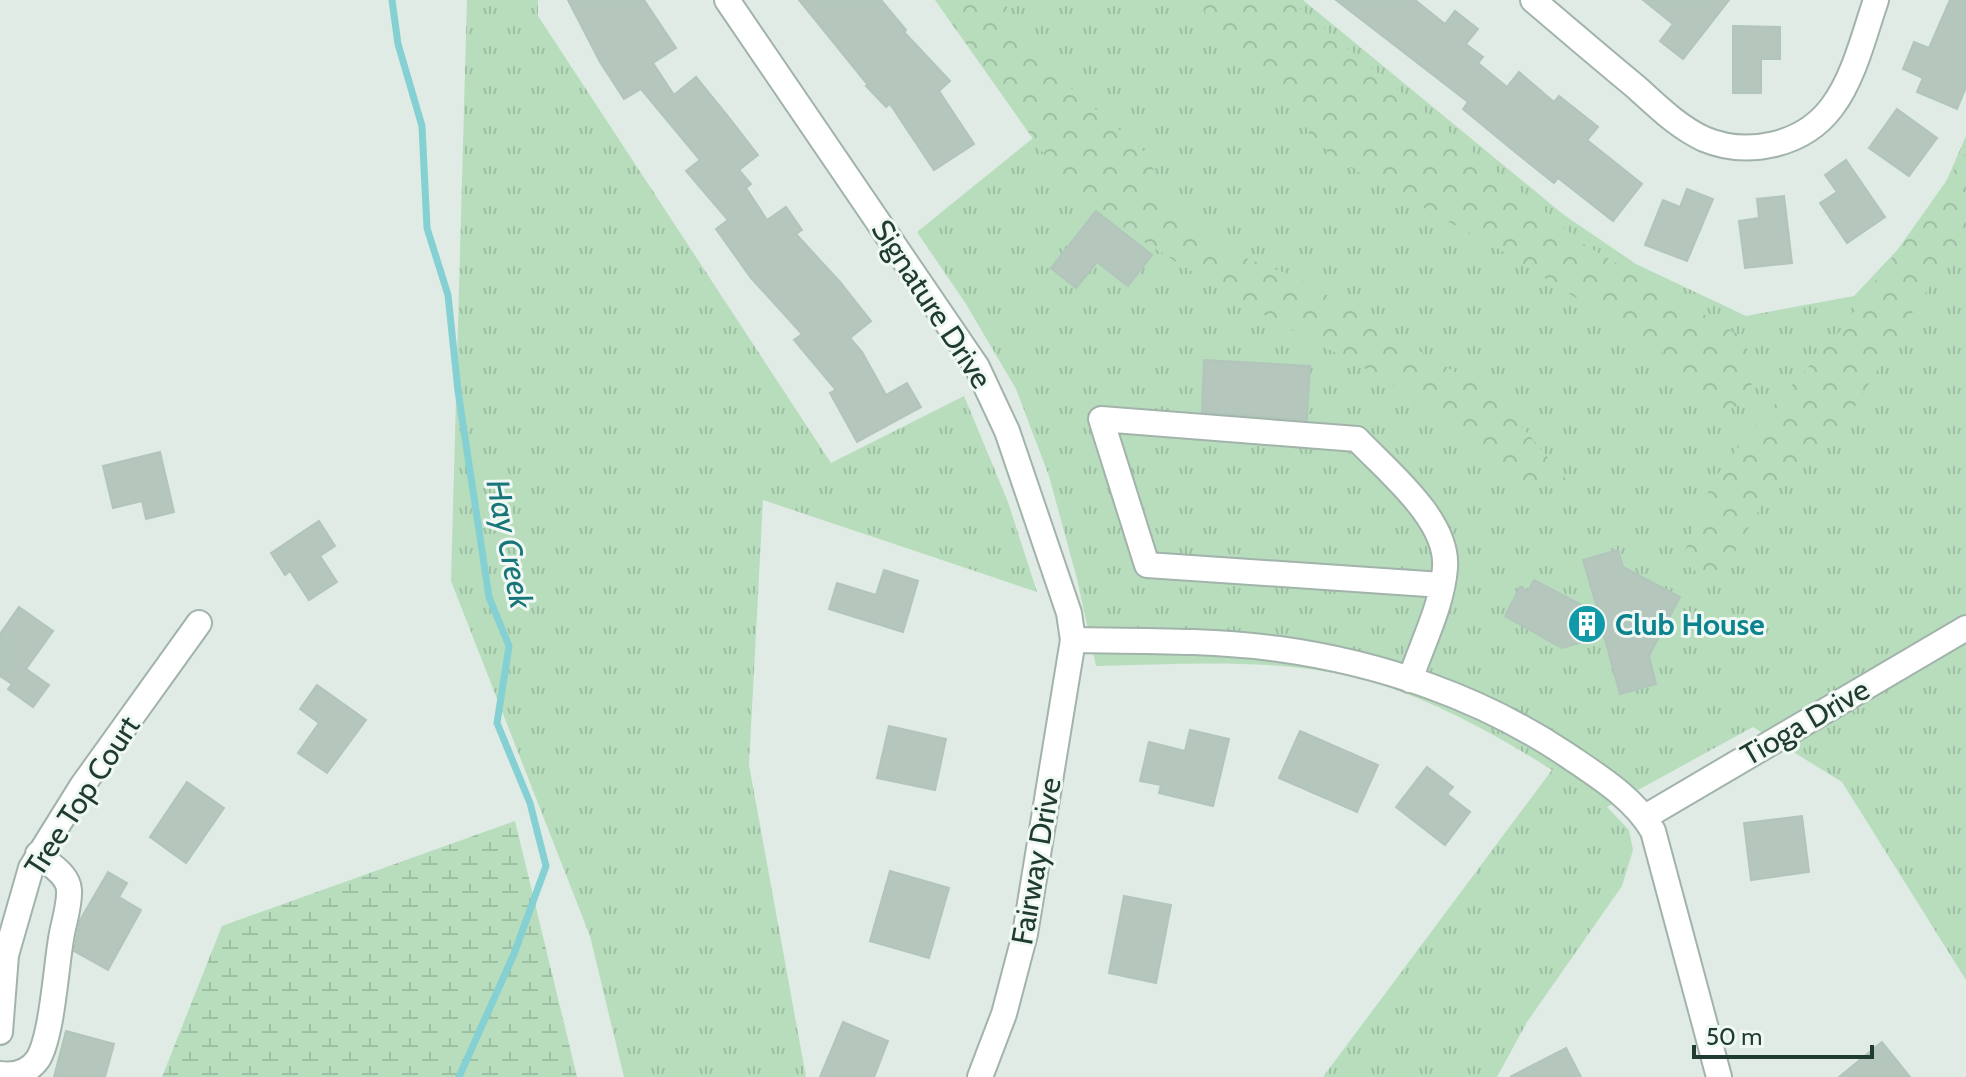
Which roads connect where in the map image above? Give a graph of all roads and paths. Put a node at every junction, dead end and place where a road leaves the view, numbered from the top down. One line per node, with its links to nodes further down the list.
1 (727, 0): 7 (street, Signature Drive)
2 (1533, 0): 3 (street)
3 (1876, 0)
4 (1442, 585): 4 (street); 8 (street)
5 (199, 623): 10 (street, Tree Top Court)
6 (1966, 628): 9 (street, Tioga Drive)
7 (1073, 640): 8 (street); 13 (street, Fairway Drive)
8 (1410, 680): 9 (street)
9 (1645, 817): 14 (street)
10 (38, 854): 11 (street, Tree Top Court); 12 (street)
11 (0, 1032)
12 (0, 1074)
13 (980, 1077)
14 (1719, 1077)

